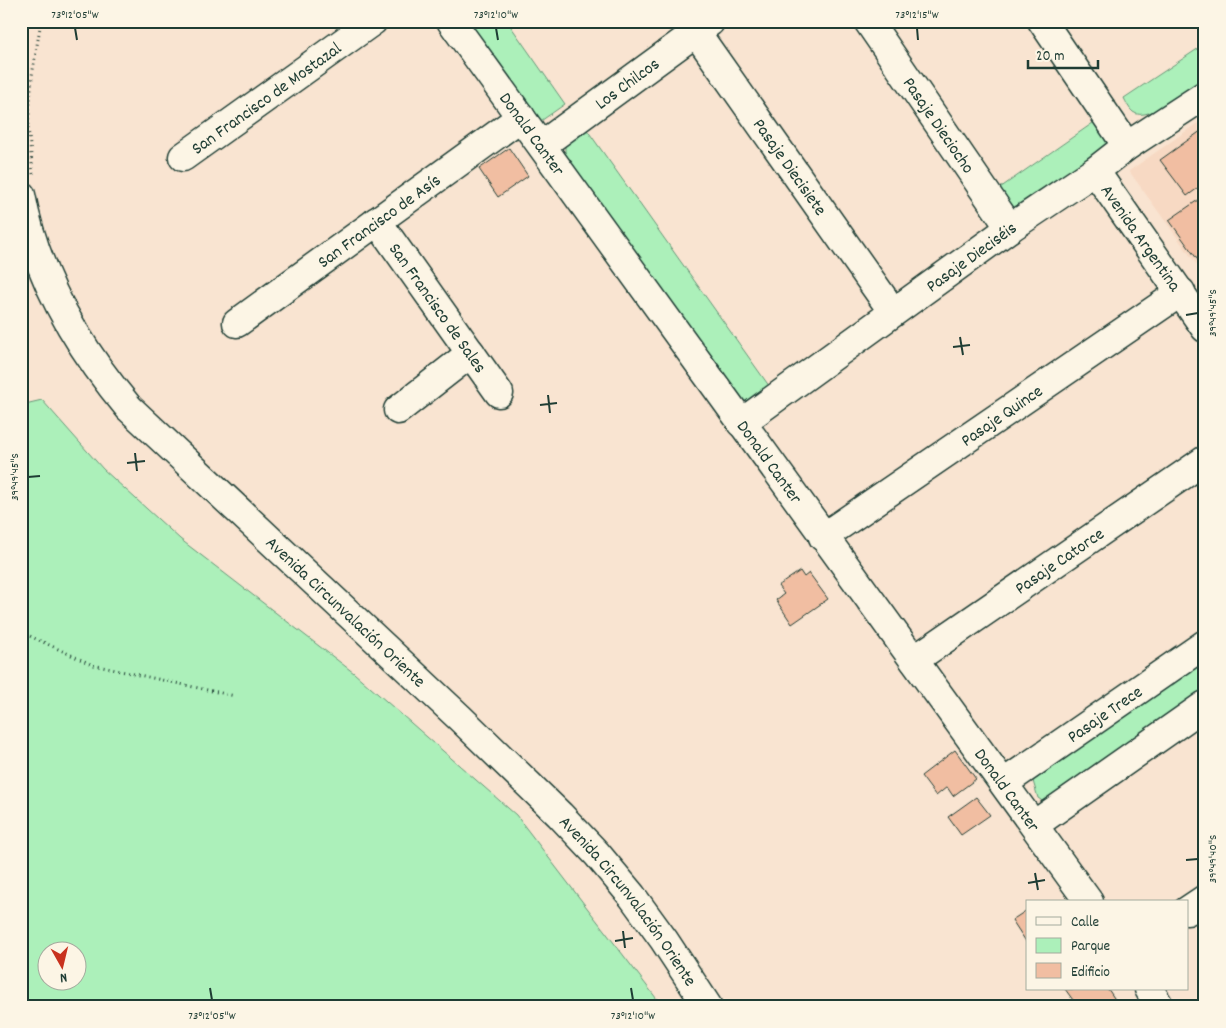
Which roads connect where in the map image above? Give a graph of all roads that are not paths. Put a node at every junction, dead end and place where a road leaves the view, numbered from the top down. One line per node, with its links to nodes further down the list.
1 (373, 21): 10 (street, San Francisco de Mostazal)
2 (451, 21): 7 (street, Donald Canter)
3 (868, 21): 14 (street, Pasaje Dieciocho)
4 (1042, 21): 9 (street)
5 (698, 25): 8 (street, Los Chilcos); 16 (street, Pasaje Diecisiete)
6 (1205, 95): 9 (street, Pasaje Dieciséis)
7 (520, 117): 8 (street, Donald Canter); 13 (street, San Francisco de Asís)
8 (542, 145): 22 (street, Donald Canter)
9 (1127, 146): 11 (street, Pasaje Dieciséis)
10 (184, 157)
11 (1095, 171): 14 (street, Pasaje Dieciséis); 15 (street, Avenida Argentina)
12 (27, 187): 34 (street, Avenida Circunvalación Oriente)
13 (377, 221): 17 (street, San Francisco de Asís); 19 (street, San Francisco de Sales)
14 (1010, 228): 16 (street, Pasaje Dieciséis)
15 (1181, 292): 18 (street, Avenida Argentina); 24 (street, Pasaje Quince)
16 (893, 312): 22 (street, Pasaje Dieciséis)
17 (237, 323)
18 (1205, 328)
19 (471, 353): 20 (street, San Francisco de Sales); 21 (street)
20 (499, 393)
21 (398, 410)
22 (741, 423): 24 (street, Donald Canter)
23 (1205, 460): 26 (street, Pasaje Catorce)
24 (823, 537): 26 (street, Donald Canter)
25 (1205, 644): 28 (street, Pasaje Trece)
26 (914, 660): 28 (street, Donald Canter)
27 (1205, 705): 29 (street)
28 (1004, 783): 29 (street, Donald Canter)
29 (1034, 825): 31 (street, Donald Canter)
30 (1205, 899): 32 (street)
31 (1088, 900)
32 (1188, 910)
33 (1150, 990): 35 (street)
34 (708, 1007)
35 (1160, 1007)

